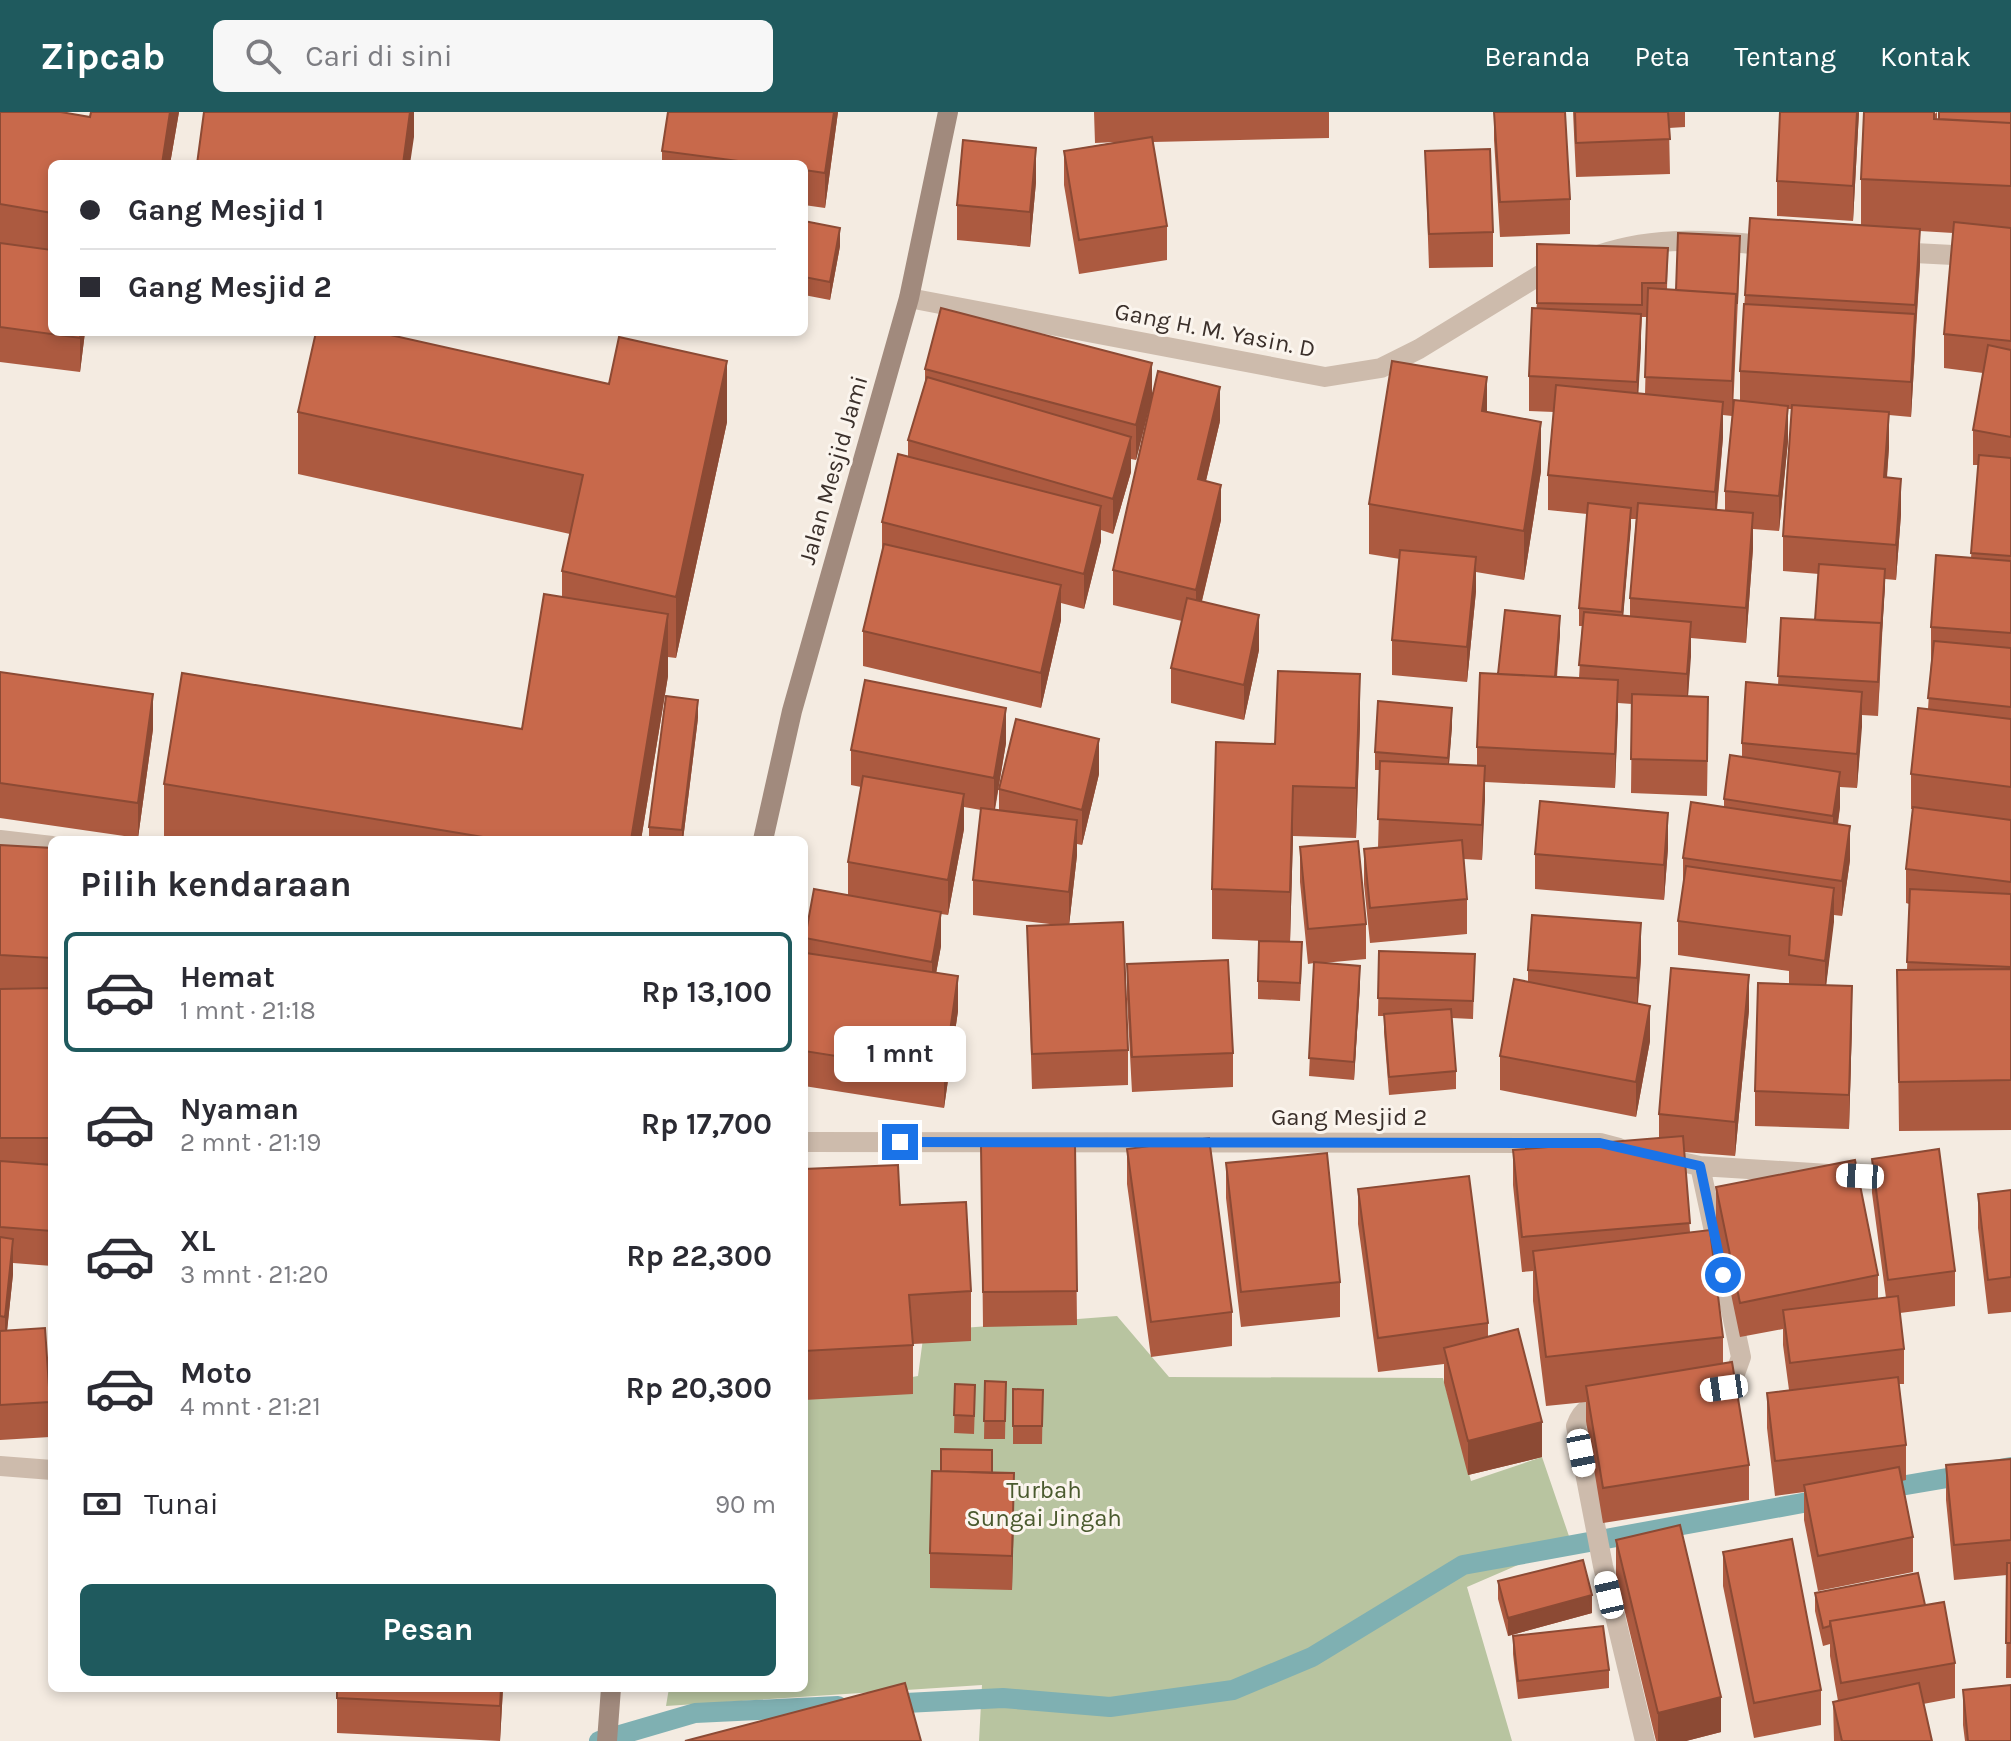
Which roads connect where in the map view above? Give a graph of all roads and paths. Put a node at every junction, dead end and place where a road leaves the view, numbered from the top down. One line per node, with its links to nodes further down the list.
1 (948, 112): 5 (main road, Jalan Mesjid Jami)
2 (1796, 248): 5 (street, Gang H. M. Yasin. D)
3 (1871, 251): 4 (street)
4 (2011, 258)
5 (909, 298): 6 (main road, Jalan Mesjid Jami)
6 (764, 836)
7 (0, 840): 8 (street)
8 (48, 846)
9 (808, 1142): 10 (street, Gang Mesjid 2)
10 (1700, 1166): 11 (street, Gang Mesjid 2); 12 (street)
11 (1892, 1178)
12 (1695, 1392)
13 (1635, 1399): 18 (street)
14 (0, 1466): 15 (street)
15 (48, 1470)
16 (611, 1692): 17 (main road)
17 (607, 1731)
18 (1645, 1741)

